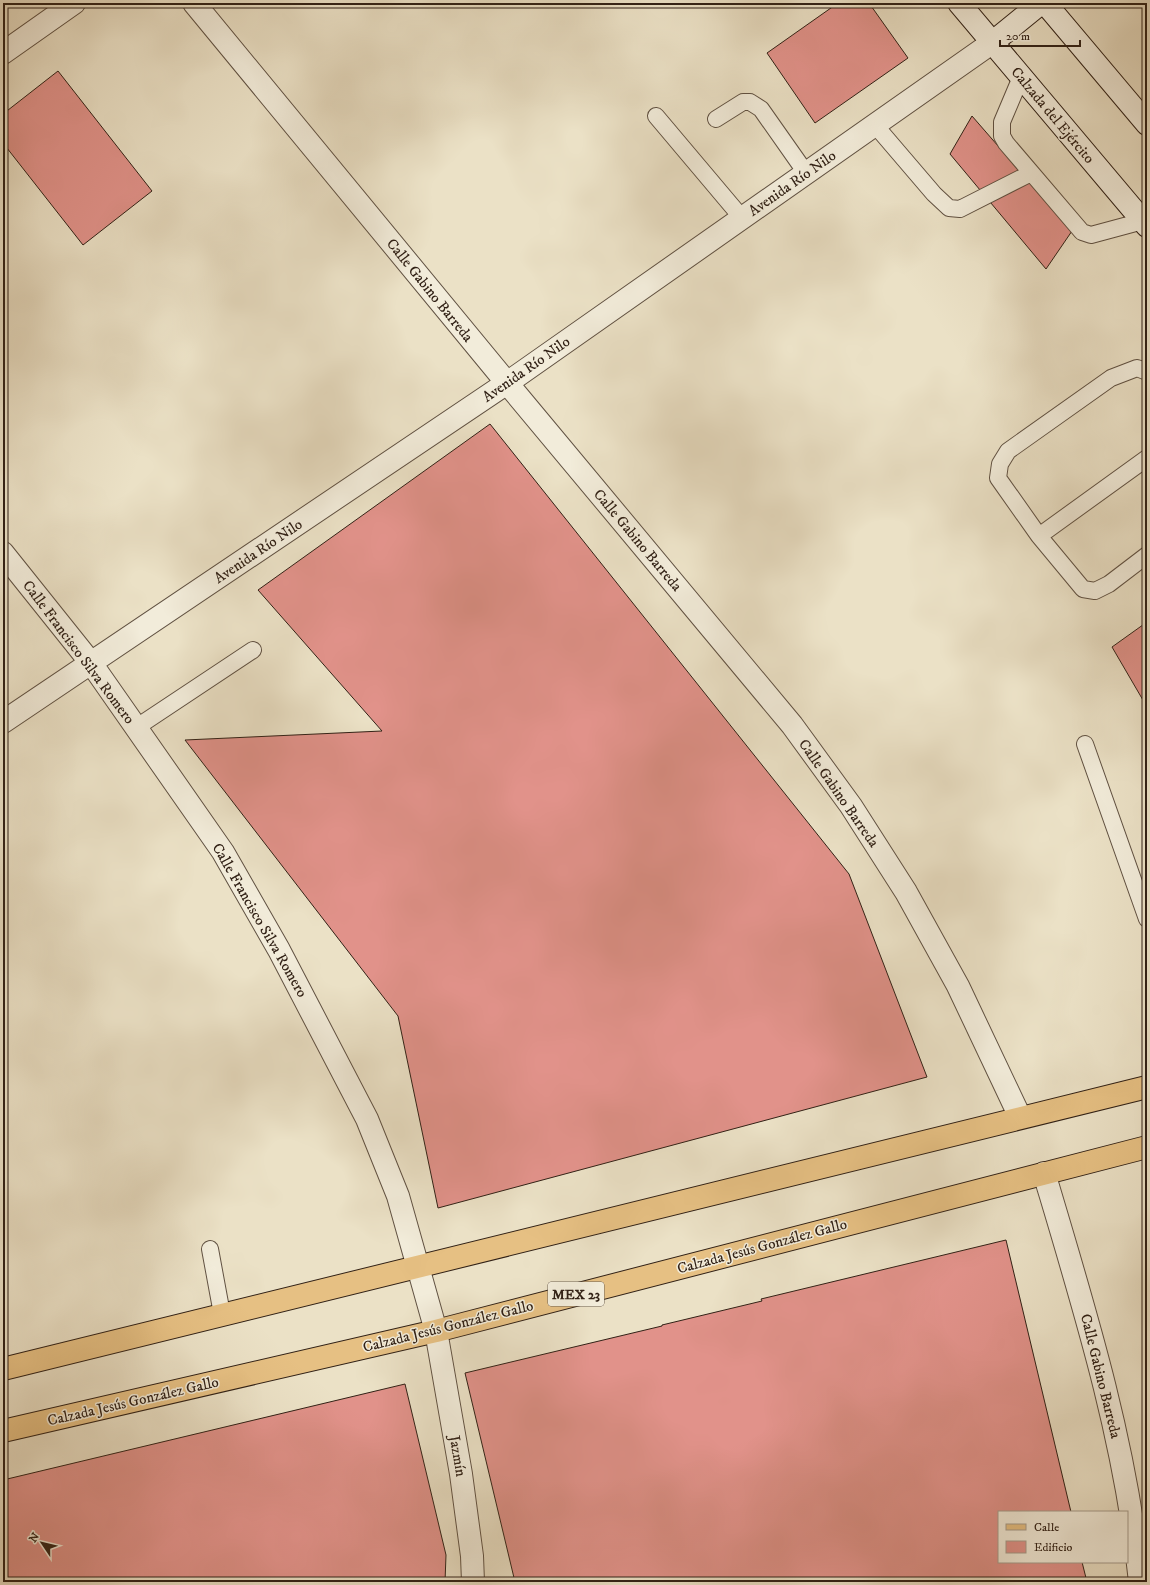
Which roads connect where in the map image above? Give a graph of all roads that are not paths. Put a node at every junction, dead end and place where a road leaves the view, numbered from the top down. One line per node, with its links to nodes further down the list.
1 (74, 3): 7 (street)
2 (194, 3): 18 (street, Calle Gabino Barreda)
3 (959, 3): 6 (street, Calzada del Ejército)
4 (1041, 3): 6 (street, Avenida Río Nilo)
5 (1045, 3): 11 (street)
6 (992, 42): 8 (street, Calzada del Ejército); 12 (street, Avenida Río Nilo)
7 (3, 53)
8 (1021, 77): 14 (lane); 16 (street, Calzada del Ejército)
9 (656, 116): 15 (lane)
10 (716, 119): 13 (lane)
11 (1147, 124)
12 (875, 125): 13 (street, Avenida Río Nilo); 14 (lane)
13 (806, 173): 15 (street, Avenida Río Nilo)
14 (1031, 173): 16 (lane)
15 (742, 218): 18 (street, Avenida Río Nilo)
16 (1145, 224)
17 (1147, 372): 20 (lane)
18 (507, 383): 24 (street, Avenida Río Nilo); 30 (street, Calle Gabino Barreda)
19 (1147, 458): 20 (lane)
20 (1039, 536): 22 (lane)
21 (3, 553): 24 (street, Calle Francisco Silva Romero)
22 (1147, 554)
23 (253, 650): 26 (lane)
24 (91, 663): 25 (street, Avenida Río Nilo); 26 (street, Calle Francisco Silva Romero)
25 (3, 722)
26 (136, 727): 34 (street, Calle Francisco Silva Romero)
27 (1085, 744): 28 (lane)
28 (1147, 919)
29 (1147, 1087): 30 (main road)
30 (1020, 1117): 34 (main road)
31 (1147, 1147): 32 (main road, Calzada Jesús González Gallo / MEX 23)
32 (1044, 1173): 36 (main road, Calzada Jesús González Gallo / MEX 23); 40 (street, Calle Gabino Barreda)
33 (210, 1249): 35 (lane)
34 (417, 1266): 35 (main road); 36 (street, Calle Francisco Silva Romero)
35 (222, 1314): 37 (main road)
36 (436, 1331): 38 (main road, Calzada Jesús González Gallo / MEX 23); 39 (street, Jazmín)
37 (3, 1369)
38 (3, 1431)
39 (473, 1582)
40 (1140, 1582)

